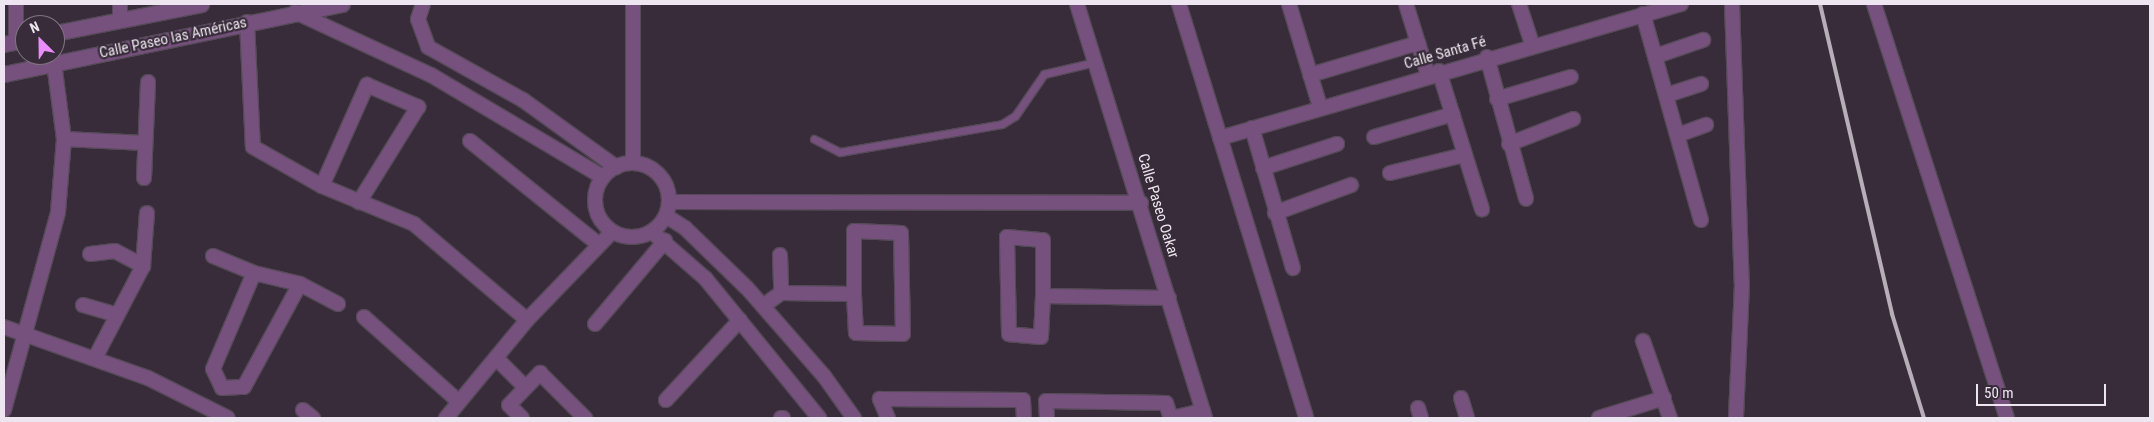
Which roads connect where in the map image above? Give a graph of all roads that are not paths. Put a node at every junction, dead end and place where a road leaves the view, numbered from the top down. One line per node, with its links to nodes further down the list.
1 (120, 4): 16 (street)
2 (342, 4): 14 (street, Calle Paseo las Américas)
3 (423, 4): 53 (street)
4 (632, 4): 52 (street)
5 (1077, 4): 26 (street, Calle Paseo Oakar)
6 (1179, 4): 44 (street)
7 (1289, 4): 31 (street)
8 (1406, 4): 21 (street)
9 (1519, 4): 22 (street)
10 (1681, 4): 15 (street, Calle Santa Fé)
11 (1732, 4): 120 (street)
12 (1874, 4): 121 (street)
13 (197, 5): 16 (street, Calle Paseo las Américas); 19 (street)
14 (295, 12): 17 (street, Calle Paseo las Américas); 56 (street)
15 (1643, 14): 22 (street, Calle Santa Fé); 23 (street)
16 (120, 19): 18 (street, Calle Paseo las Américas)
17 (247, 22): 19 (street, Calle Paseo las Américas); 59 (street)
18 (65, 31)
19 (196, 33): 25 (street, Calle Paseo las Américas)
20 (1703, 40): 23 (street)
21 (1418, 43): 29 (street); 31 (street)
22 (1532, 44): 24 (street, Calle Santa Fé)
23 (1656, 56): 35 (street)
24 (1487, 58): 29 (street, Calle Santa Fé); 36 (street)
25 (65, 61)
26 (1096, 62): 46 (lane); 63 (street, Calle Paseo Oakar)
27 (45, 65): 30 (street, Calle Paseo las Américas)
28 (54, 65): 45 (street)
29 (1433, 73): 37 (street, Calle Santa Fé); 38 (street)
30 (4, 74)
31 (1310, 75): 37 (street)
32 (1571, 77): 36 (street)
33 (148, 82): 48 (street)
34 (1701, 84): 35 (street)
35 (1666, 95): 43 (street)
36 (1497, 99): 50 (street)
37 (1320, 107): 41 (street, Calle Santa Fé)
38 (1453, 114): 42 (street); 51 (street)
39 (1573, 120): 50 (street)
40 (1706, 125): 43 (street)
41 (1252, 128): 44 (street, Calle Santa Fé); 54 (street)
42 (1374, 136)
43 (1678, 136): 68 (street)
44 (1220, 138): 116 (street)
45 (64, 139): 48 (street); 93 (street)
46 (814, 139)
47 (470, 141): 72 (street)
48 (145, 143): 57 (street)
49 (1337, 144): 54 (street)
50 (1509, 144): 60 (street)
51 (1464, 155): 55 (street); 64 (street)
52 (633, 163): 53 (street); 62 (street)
53 (616, 167): 56 (street)
54 (1263, 168): 66 (street)
55 (1390, 173)
56 (603, 177): 69 (street)
57 (144, 178)
58 (1351, 185): 66 (street)
59 (322, 186): 61 (street); 61 (street)
60 (1526, 199)
61 (359, 202): 89 (street)
62 (669, 202): 63 (street); 67 (street)
63 (1141, 203): 83 (street, Calle Paseo Oakar)
64 (1482, 210)
65 (147, 213): 76 (street)
66 (1275, 213): 77 (street)
67 (666, 216): 70 (street); 86 (street)
68 (1700, 220)
69 (612, 232): 70 (street); 72 (street)
70 (652, 232): 71 (street)
71 (665, 241): 90 (street); 91 (street)
72 (598, 244): 89 (street)
73 (90, 254): 76 (street)
74 (780, 255): 80 (street)
75 (213, 256): 78 (street)
76 (143, 266): 87 (street)
77 (1293, 268)
78 (254, 273): 79 (street); 98 (street)
79 (300, 284): 84 (street); 98 (street)
80 (781, 293): 81 (street); 86 (street)
81 (854, 294): 81 (street)
82 (1043, 296): 82 (street); 83 (street)
83 (1170, 298): 105 (street, Calle Paseo Oakar)
84 (338, 304)
85 (83, 305): 87 (street)
86 (762, 306): 111 (street)
87 (117, 316): 95 (street)
88 (364, 317): 102 (street)
89 (527, 320): 96 (street)
90 (740, 320): 101 (street); 110 (street)
91 (595, 324)
92 (4, 327): 93 (street)
93 (24, 332): 95 (street); 104 (street)
94 (1644, 341): 100 (street)
95 (96, 358): 103 (street)
96 (496, 358): 97 (street); 102 (street)
97 (525, 387): 108 (street); 109 (street)
98 (222, 388): 103 (street)
99 (1461, 398): 117 (street)
100 (1664, 398): 118 (street); 119 (street)
101 (666, 400)
102 (459, 402): 107 (street)
103 (211, 408): 106 (street)
104 (4, 410)
105 (1204, 415): 115 (street)
106 (228, 418)
107 (446, 418)
108 (522, 418)
109 (585, 418)
110 (819, 418)
111 (854, 418)
112 (888, 418): 113 (street)
113 (1024, 418)
114 (1047, 418): 115 (street)
115 (1172, 418)
116 (1306, 418)
117 (1467, 418)
118 (1599, 418)
119 (1670, 418)
120 (1736, 418)
121 (2007, 418)

